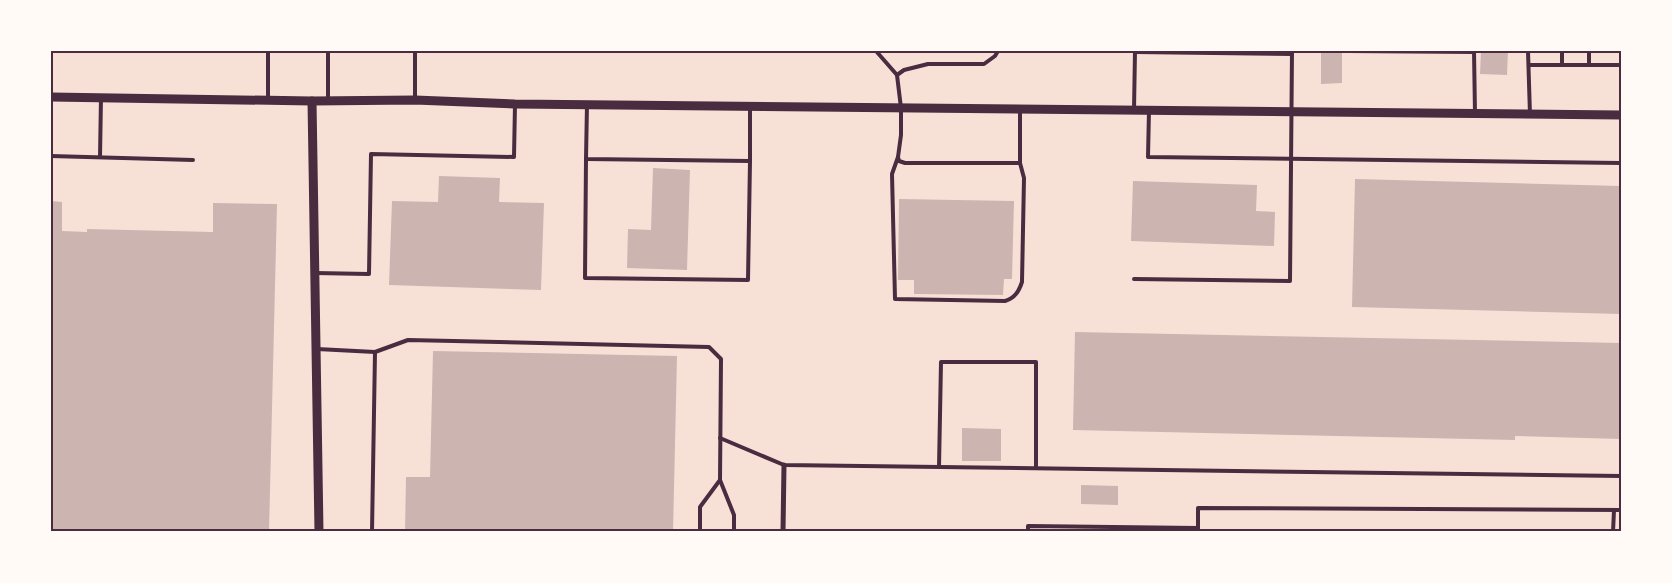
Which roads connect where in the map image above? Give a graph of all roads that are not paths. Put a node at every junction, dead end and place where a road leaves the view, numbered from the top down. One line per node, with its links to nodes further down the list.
1 (268, 51): 21 (lane)
2 (328, 51): 24 (lane)
3 (415, 51): 22 (lane)
4 (876, 51): 18 (lane)
5 (998, 51): 18 (lane)
6 (1348, 51): 12 (lane)
7 (1528, 51): 14 (lane)
8 (1562, 51): 15 (lane)
9 (1589, 51): 16 (lane)
10 (1135, 52): 11 (lane); 30 (lane)
11 (1292, 52): 32 (lane)
12 (1407, 52): 13 (lane)
13 (1474, 52): 33 (lane)
14 (1529, 65): 15 (lane); 34 (lane)
15 (1562, 65): 16 (lane)
16 (1589, 65): 17 (lane)
17 (1621, 65)
18 (897, 75): 28 (lane)
19 (51, 96): 20 (street)
20 (101, 97): 21 (street); 37 (lane)
21 (268, 100): 23 (street)
22 (415, 100): 24 (street); 25 (street)
23 (312, 102): 24 (street); 45 (street)
24 (328, 102)
25 (515, 104): 26 (street); 45 (lane)
26 (587, 104): 27 (street); 39 (lane)
27 (750, 106): 28 (street); 42 (lane)
28 (901, 108): 29 (street); 38 (lane)
29 (1020, 109): 30 (street); 43 (lane)
30 (1134, 110): 31 (street)
31 (1149, 110): 32 (street); 40 (lane)
32 (1292, 112): 33 (street); 40 (lane)
33 (1475, 114): 34 (street)
34 (1530, 115): 35 (street)
35 (1621, 116)
36 (51, 156): 37 (lane)
37 (100, 157): 41 (lane)
38 (898, 157): 43 (lane); 43 (lane)
39 (586, 159): 42 (lane); 42 (lane)
40 (1291, 159): 44 (lane); 46 (lane)
41 (192, 160)
42 (750, 161)
43 (1020, 163)
44 (1621, 163)
45 (315, 274): 47 (street)
46 (1134, 279)
47 (316, 349): 48 (lane); 58 (street)
48 (375, 352): 49 (lane); 59 (lane)
49 (720, 438): 50 (lane); 54 (lane)
50 (784, 465): 51 (lane); 62 (street)
51 (940, 467): 52 (lane); 52 (lane)
52 (1036, 468): 53 (lane)
53 (1621, 476)
54 (720, 480): 60 (lane); 61 (lane)
55 (1614, 510): 56 (lane); 57 (lane); 64 (lane)
56 (1621, 510)
57 (1198, 530): 63 (lane)
58 (319, 532)
59 (372, 532)
60 (700, 532)
61 (734, 532)
62 (784, 532)
63 (1028, 532)
64 (1613, 532)

